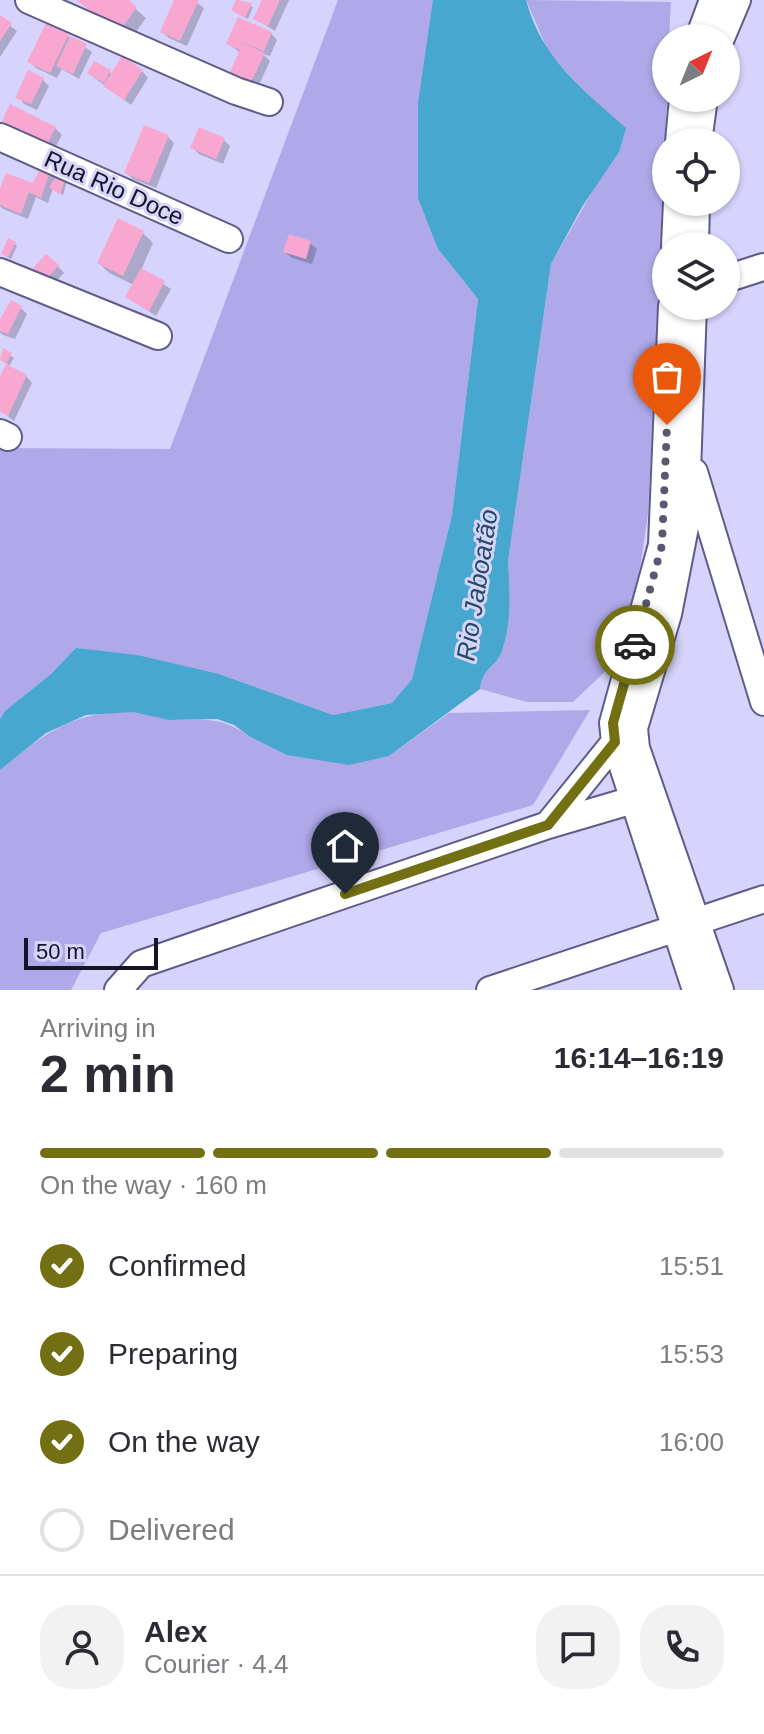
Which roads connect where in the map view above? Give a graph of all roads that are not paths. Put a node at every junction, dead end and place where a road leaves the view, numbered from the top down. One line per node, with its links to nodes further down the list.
1 (29, 0): 6 (street)
2 (713, 0): 4 (street)
3 (737, 0): 5 (street)
4 (704, 24)
5 (727, 24)
6 (269, 102)
7 (0, 137): 8 (street, Rua Rio Doce)
8 (229, 239)
9 (764, 267): 11 (street)
10 (0, 272): 14 (street)
11 (740, 274)
12 (671, 320): 17 (street)
13 (693, 320): 15 (street)
14 (158, 336)
15 (688, 452): 16 (street); 21 (street)
16 (764, 702)
17 (615, 742): 18 (street); 19 (street)
18 (633, 800): 19 (street); 21 (street)
19 (548, 825): 23 (street)
20 (764, 899): 21 (street)
21 (686, 925): 22 (street); 25 (street); 26 (street)
22 (555, 980): 24 (street)
23 (118, 990)
24 (490, 990)
25 (696, 990)
26 (720, 990)

